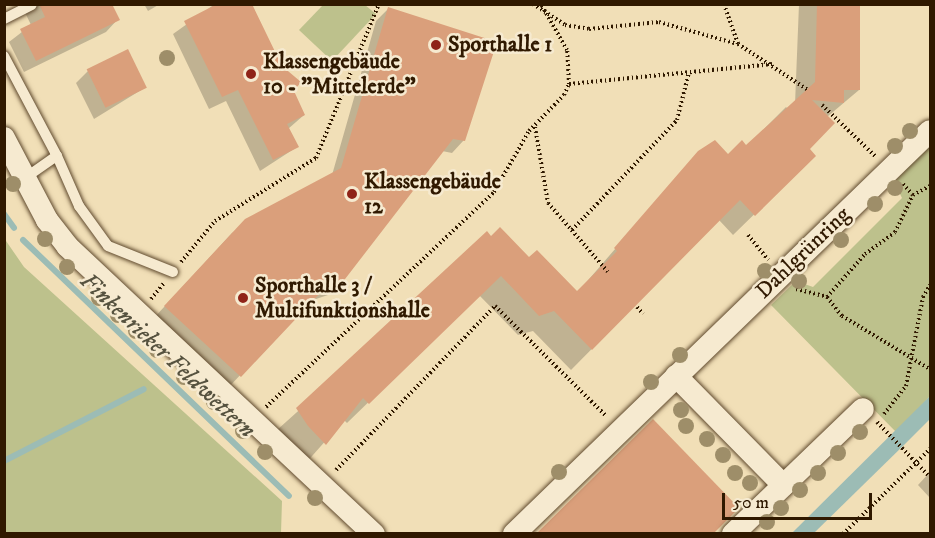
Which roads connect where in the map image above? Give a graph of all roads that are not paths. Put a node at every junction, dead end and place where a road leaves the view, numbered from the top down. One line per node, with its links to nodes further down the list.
1 (32, 5): 2 (lane)
2 (4, 19)
3 (4, 56): 6 (lane)
4 (930, 131): 9 (street, Dahlgrünring)
5 (4, 138): 7 (street)
6 (57, 156): 7 (lane); 8 (lane)
7 (24, 178): 12 (street)
8 (174, 272)
9 (676, 376): 11 (street); 13 (street, Dahlgrünring)
10 (864, 409): 11 (street)
11 (783, 486): 14 (street)
12 (374, 534)
13 (514, 534)
14 (733, 534)

